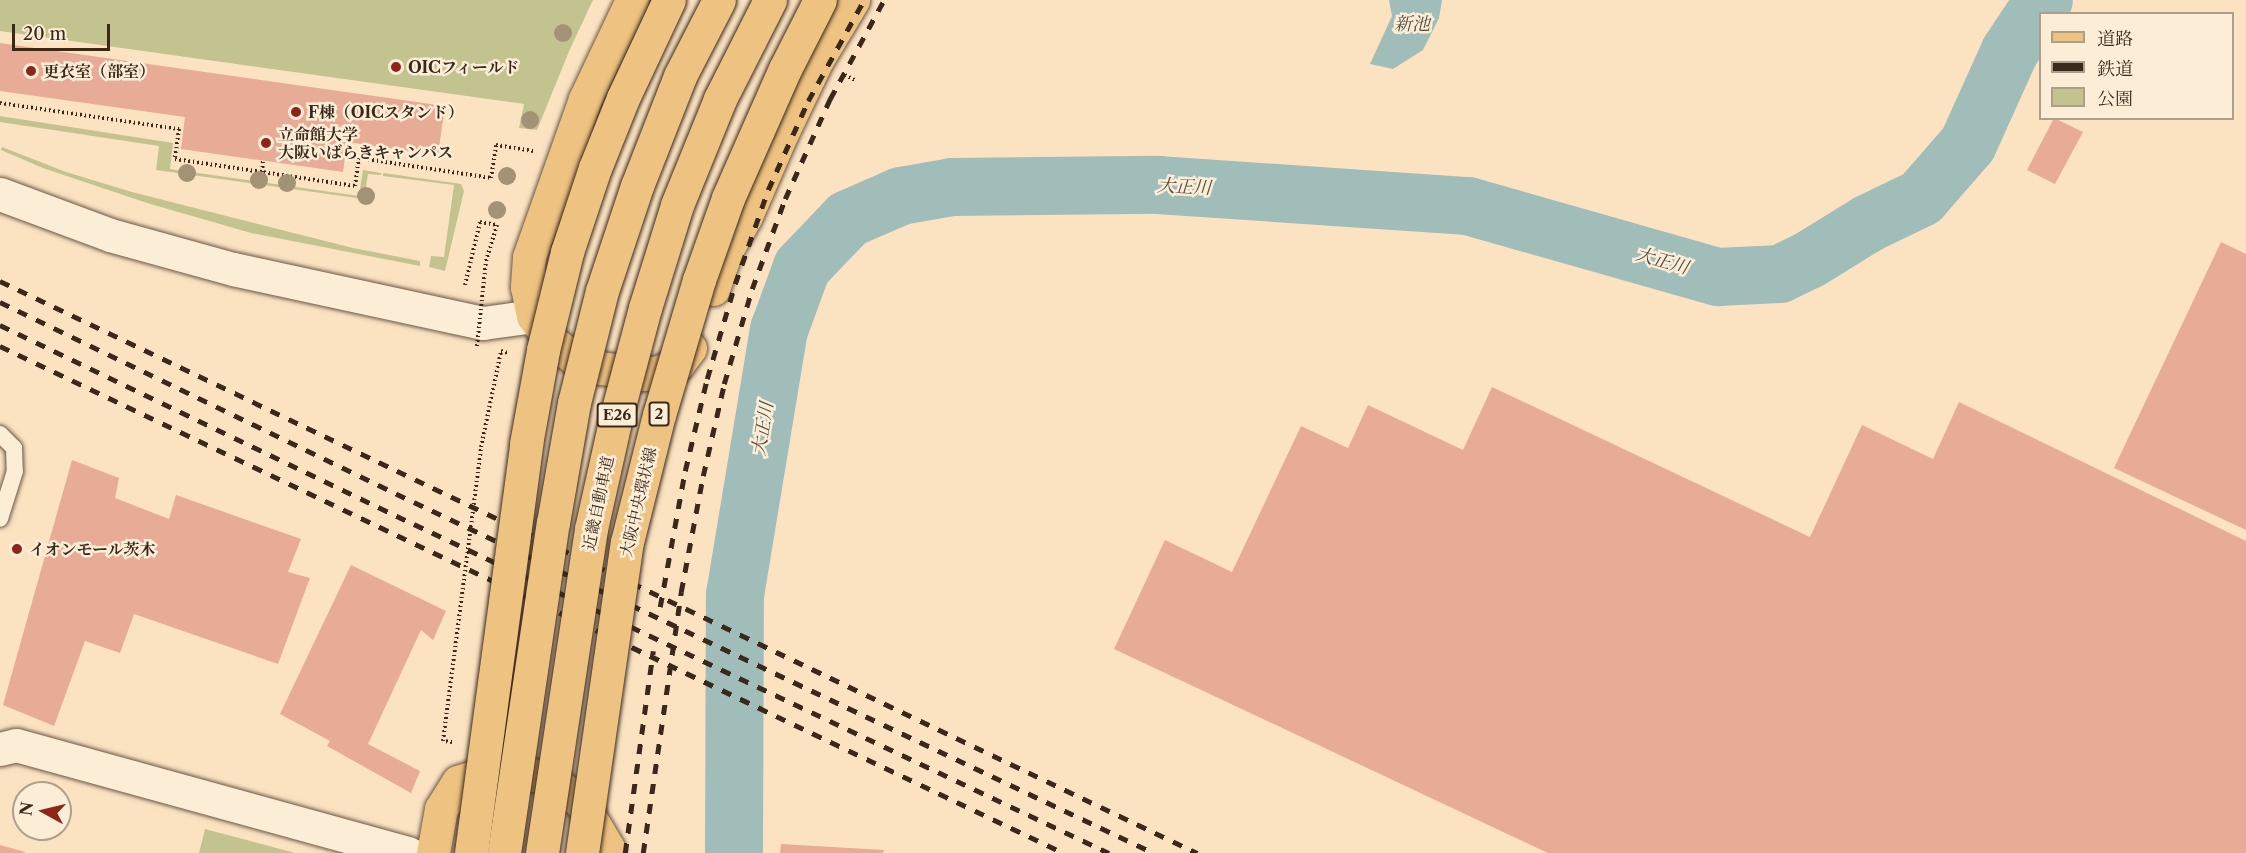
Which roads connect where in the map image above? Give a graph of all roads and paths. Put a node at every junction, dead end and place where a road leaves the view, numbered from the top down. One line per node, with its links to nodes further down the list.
1 (632, 0): 13 (main road)
2 (669, 0): 20 (main road, bridge)
3 (719, 0): 21 (main road, E26, bridge)
4 (770, 0): 22 (main road, 近畿自動車道 / E26, bridge)
5 (820, 0): 23 (main road, 大阪中央環状線 / 2, bridge)
6 (853, 0): 13 (main road)
7 (0, 103): 10 (path)
8 (540, 152): 10 (path)
9 (263, 161): 10 (path)
10 (262, 172)
11 (0, 194): 13 (street)
12 (464, 288): 14 (path, bridge)
13 (533, 316)
14 (477, 346)
15 (0, 434): 16 (lane)
16 (0, 519)
17 (0, 749): 18 (street)
18 (408, 853)
19 (433, 853): 24 (main road)
20 (471, 853)
21 (504, 853)
22 (542, 853)
23 (582, 853)
24 (607, 853)

